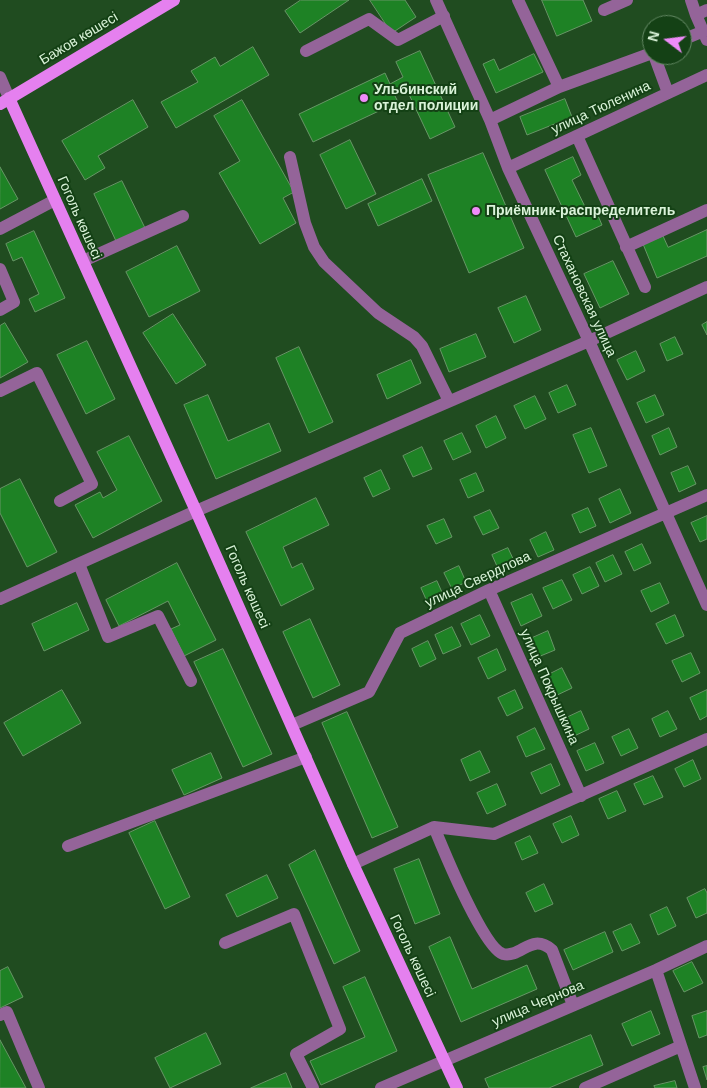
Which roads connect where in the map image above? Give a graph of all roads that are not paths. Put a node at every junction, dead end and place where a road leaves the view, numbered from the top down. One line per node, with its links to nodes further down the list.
1 (174, 0): 18 (main road, Бажов көшесі)
2 (436, 0): 8 (street, Стахановская улица)
3 (518, 0): 16 (street)
4 (627, 0): 6 (street)
5 (691, 0): 7 (street)
6 (604, 10)
7 (702, 13): 9 (street)
8 (444, 16): 11 (street); 19 (street, Стахановская улица)
9 (705, 36): 10 (street)
10 (692, 38)
11 (306, 51)
12 (642, 58): 16 (street)
13 (657, 65): 17 (street)
14 (707, 75): 17 (street, улица Тюленина)
15 (0, 77): 18 (street)
16 (559, 87): 19 (street)
17 (668, 92): 20 (street, улица Тюленина)
18 (5, 101): 23 (main road, Гоголь көшесі)
19 (490, 120): 22 (street, Стахановская улица)
20 (577, 136): 22 (street, улица Тюленина); 27 (street)
21 (290, 157): 35 (street)
22 (508, 168): 33 (street, Стахановская улица)
23 (54, 200): 26 (street); 28 (main road, Гоголь көшесі)
24 (707, 210): 27 (street)
25 (183, 216): 28 (street)
26 (0, 228)
27 (626, 247): 30 (street)
28 (83, 261): 38 (main road, Гоголь көшесі)
29 (0, 269): 32 (street)
30 (644, 287)
31 (707, 287): 33 (street)
32 (0, 310)
33 (589, 341): 35 (street); 39 (street, Стахановская улица)
34 (0, 392): 37 (street)
35 (449, 401): 38 (street)
36 (707, 495): 39 (street, улица Свердлова)
37 (60, 501)
38 (196, 511): 40 (street); 45 (main road, Гоголь көшесі)
39 (666, 513): 41 (street, улица Свердлова); 43 (street, Стахановская улица)
40 (79, 564): 42 (street); 44 (street)
41 (489, 590): 45 (street, улица Свердлова); 48 (street, улица Покрышкина)
42 (0, 599)
43 (707, 605)
44 (191, 681)
45 (292, 725): 47 (main road, Гоголь көшесі)
46 (707, 739): 48 (street)
47 (306, 757): 50 (street); 51 (main road, Гоголь көшесі)
48 (581, 796): 49 (street)
49 (434, 827): 51 (street); 55 (street)
50 (68, 846)
51 (353, 864): 58 (main road, Гоголь көшесі)
52 (224, 943): 60 (street)
53 (707, 946): 54 (street, улица Чернова)
54 (656, 970): 55 (street, улица Чернова); 57 (street)
55 (573, 1005): 58 (street, улица Чернова)
56 (0, 1014): 59 (street)
57 (681, 1046): 63 (street); 64 (street)
58 (444, 1060): 61 (street, улица Чернова); 62 (main road, Гоголь көшесі)
59 (39, 1088)
60 (313, 1088)
61 (381, 1088)
62 (457, 1088)
63 (585, 1088)
64 (695, 1088)

